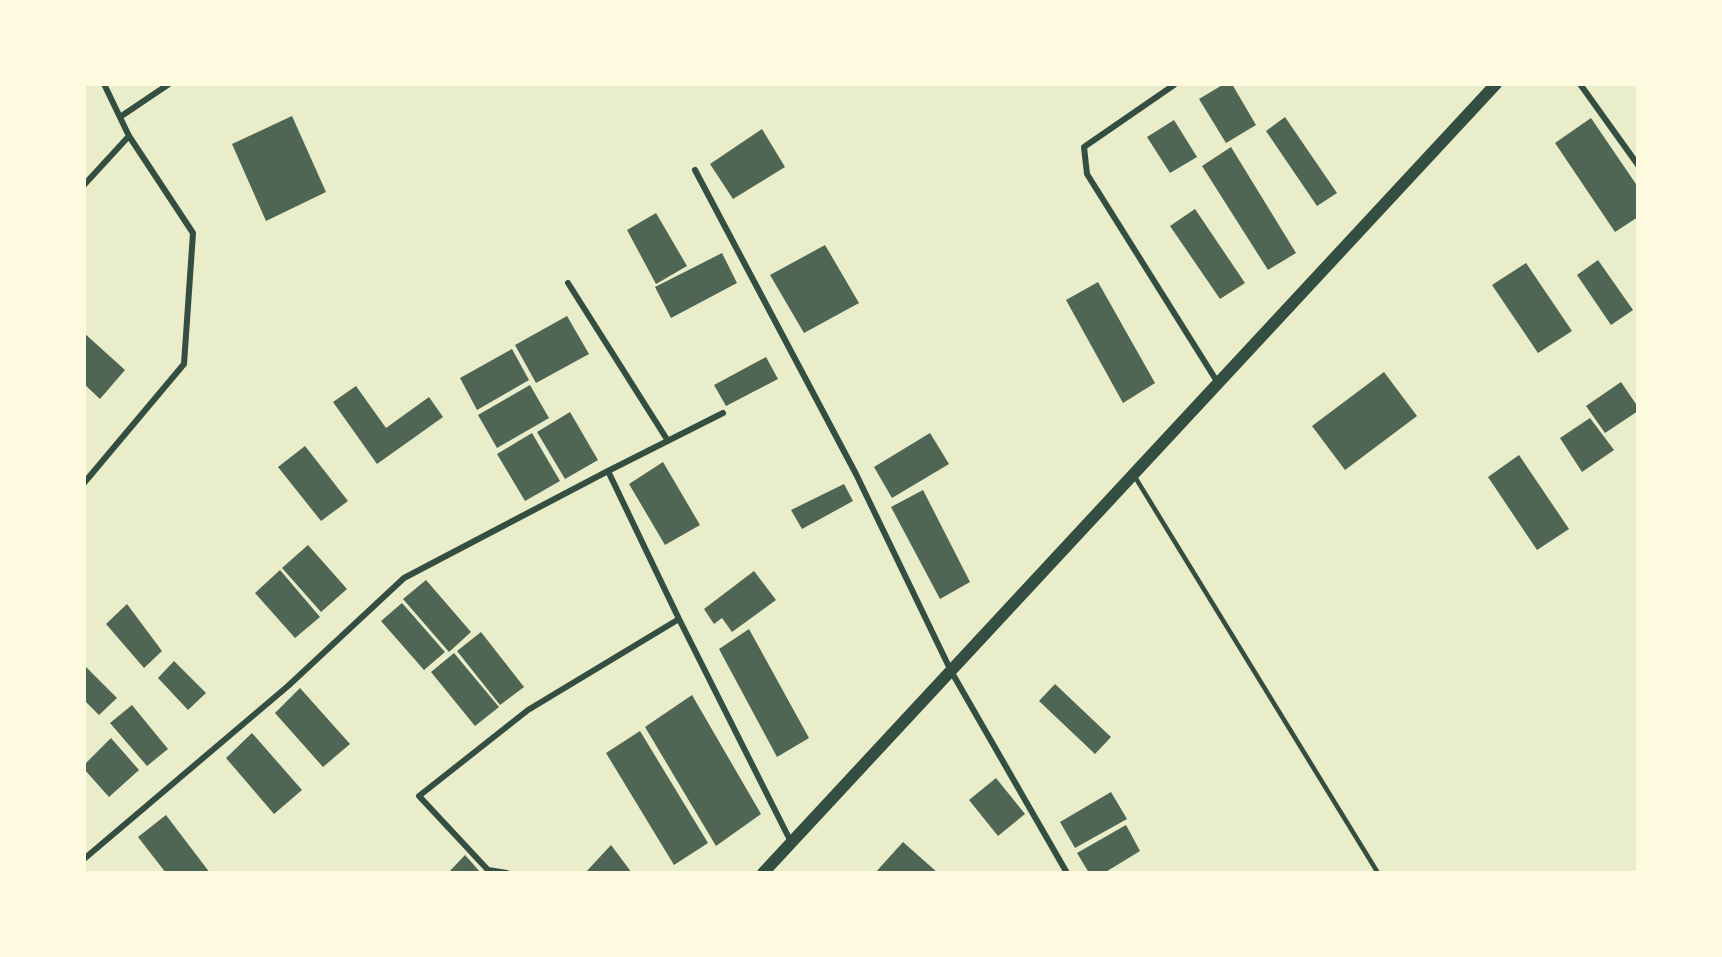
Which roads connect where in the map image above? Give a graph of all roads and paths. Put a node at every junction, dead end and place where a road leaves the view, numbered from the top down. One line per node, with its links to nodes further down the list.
1 (104, 84): 6 (street)
2 (169, 84): 6 (street)
3 (1496, 84): 12 (main road)
4 (1580, 84): 8 (street)
5 (1174, 85): 12 (street)
6 (120, 117): 7 (street)
7 (129, 136): 10 (street); 17 (street)
8 (1638, 165)
9 (695, 170): 19 (street)
10 (84, 185)
11 (568, 283): 14 (street)
12 (1218, 384): 16 (main road)
13 (723, 413): 14 (street)
14 (668, 441): 15 (street)
15 (608, 471): 18 (street); 21 (street)
16 (1133, 474): 19 (main road); 25 (lane)
17 (84, 483)
18 (679, 619): 20 (street); 22 (street)
19 (951, 672): 20 (main road); 24 (street)
20 (792, 843): 23 (main road)
21 (84, 859)
22 (507, 873)
23 (764, 873)
24 (1067, 873)
25 (1378, 873)

